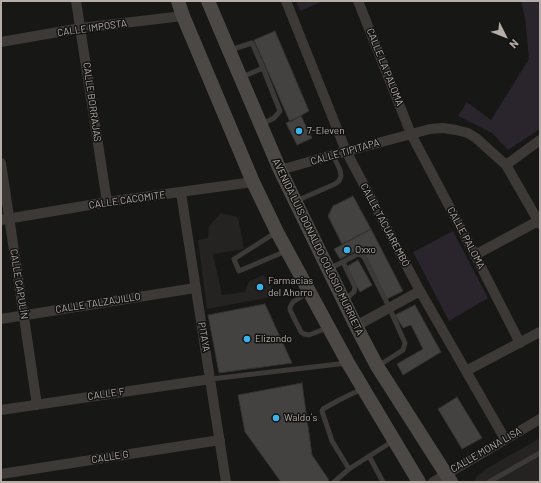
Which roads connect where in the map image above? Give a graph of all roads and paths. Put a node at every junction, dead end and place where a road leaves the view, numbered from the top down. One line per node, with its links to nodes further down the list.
1 (76, 1): 7 (street, CALLE BORRAJAS)
2 (178, 1): 6 (main road)
3 (208, 1): 9 (main road, AVENIDA LUIS DONALDO COLOSIO MURRIETA)
4 (286, 1): 15 (street, CALLE TACUAREMBÓ)
5 (358, 1): 13 (street, CALLE LA PALOMA)
6 (183, 16): 7 (street, CALLE IMPOSTA); 20 (main road)
7 (81, 28): 8 (street, CALLE IMPOSTA); 23 (street, CALLE BORRAJAS)
8 (1, 42)
9 (229, 51): 10 (lane); 11 (main road, AVENIDA LUIS DONALDO COLOSIO MURRIETA)
10 (263, 68): 11 (lane); 12 (lane)
11 (240, 77): 12 (main road, AVENIDA LUIS DONALDO COLOSIO MURRIETA)
12 (260, 125): 19 (main road, AVENIDA LUIS DONALDO COLOSIO MURRIETA)
13 (411, 134): 15 (street, CALLE TIPITAPA); 18 (street, CALLE TIPITAPA); 28 (street, CALLE PALOMA)
14 (540, 140): 18 (street)
15 (346, 151): 16 (street, CALLE TIPITAPA); 33 (street, CALLE TACUAREMBÓ)
16 (333, 155): 19 (street, CALLE TIPITAPA); 22 (lane)
17 (1, 163): 24 (street, CALLE CAPULÍN)
18 (506, 165): 25 (street)
19 (280, 170): 22 (main road, AVENIDA LUIS DONALDO COLOSIO MURRIETA)
20 (253, 182): 21 (street, CALLE CACOMITE); 26 (main road)
21 (181, 192): 23 (street, CALLE CACOMITE); 31 (street, PITAYA)
22 (296, 201): 30 (main road, AVENIDA LUIS DONALDO COLOSIO MURRIETA)
23 (107, 202): 24 (street, CALLE CACOMITE)
24 (5, 220): 36 (street, CALLE CAPULÍN)
25 (539, 222): 28 (street)
26 (277, 232): 27 (main road); 27 (lane)
27 (287, 250): 32 (main road)
28 (476, 255): 41 (street, CALLE PALOMA)
29 (343, 262): 30 (lane); 34 (lane); 35 (lane)
30 (328, 270): 34 (main road, AVENIDA LUIS DONALDO COLOSIO MURRIETA)
31 (195, 288): 36 (street, CALLE TALZAJILLO); 45 (street, PITAYA)
32 (309, 291): 39 (main road); 39 (lane)
33 (420, 291): 35 (street); 44 (street, CALLE TACUAREMBÓ)
34 (344, 301): 38 (main road, AVENIDA LUIS DONALDO COLOSIO MURRIETA)
35 (389, 307): 38 (street); 43 (lane)
36 (24, 315): 37 (street, CALLE TALZAJILLO); 47 (street, CALLE CAPULÍN)
37 (1, 318)
38 (356, 326): 43 (main road, AVENIDA LUIS DONALDO COLOSIO MURRIETA)
39 (328, 327): 42 (main road)
40 (540, 332): 41 (street)
41 (520, 343): 44 (street)
42 (348, 363): 45 (lane); 46 (main road)
43 (377, 366): 57 (main road, AVENIDA LUIS DONALDO COLOSIO MURRIETA)
44 (466, 371): 50 (street, CALLE TACUAREMBÓ)
45 (211, 379): 47 (street, CALLE F); 51 (street, PITAYA)
46 (362, 389): 52 (main road); 55 (lane)
47 (37, 405): 48 (street, CALLE F)
48 (1, 410)
49 (540, 418): 50 (street, CALLE MONA LISA)
50 (505, 439): 57 (street, CALLE MONA LISA)
51 (220, 440): 56 (street, CALLE G); 58 (street, PITAYA)
52 (394, 440): 54 (lane); 61 (main road)
53 (540, 454): 63 (lane)
54 (369, 456): 55 (lane); 60 (lane)
55 (349, 469): 59 (lane)
56 (1, 474)
57 (448, 478): 62 (street, CALLE MONA LISA)
58 (226, 482)
59 (334, 482)
60 (383, 482)
61 (419, 482)
62 (433, 482)
63 (489, 482)

